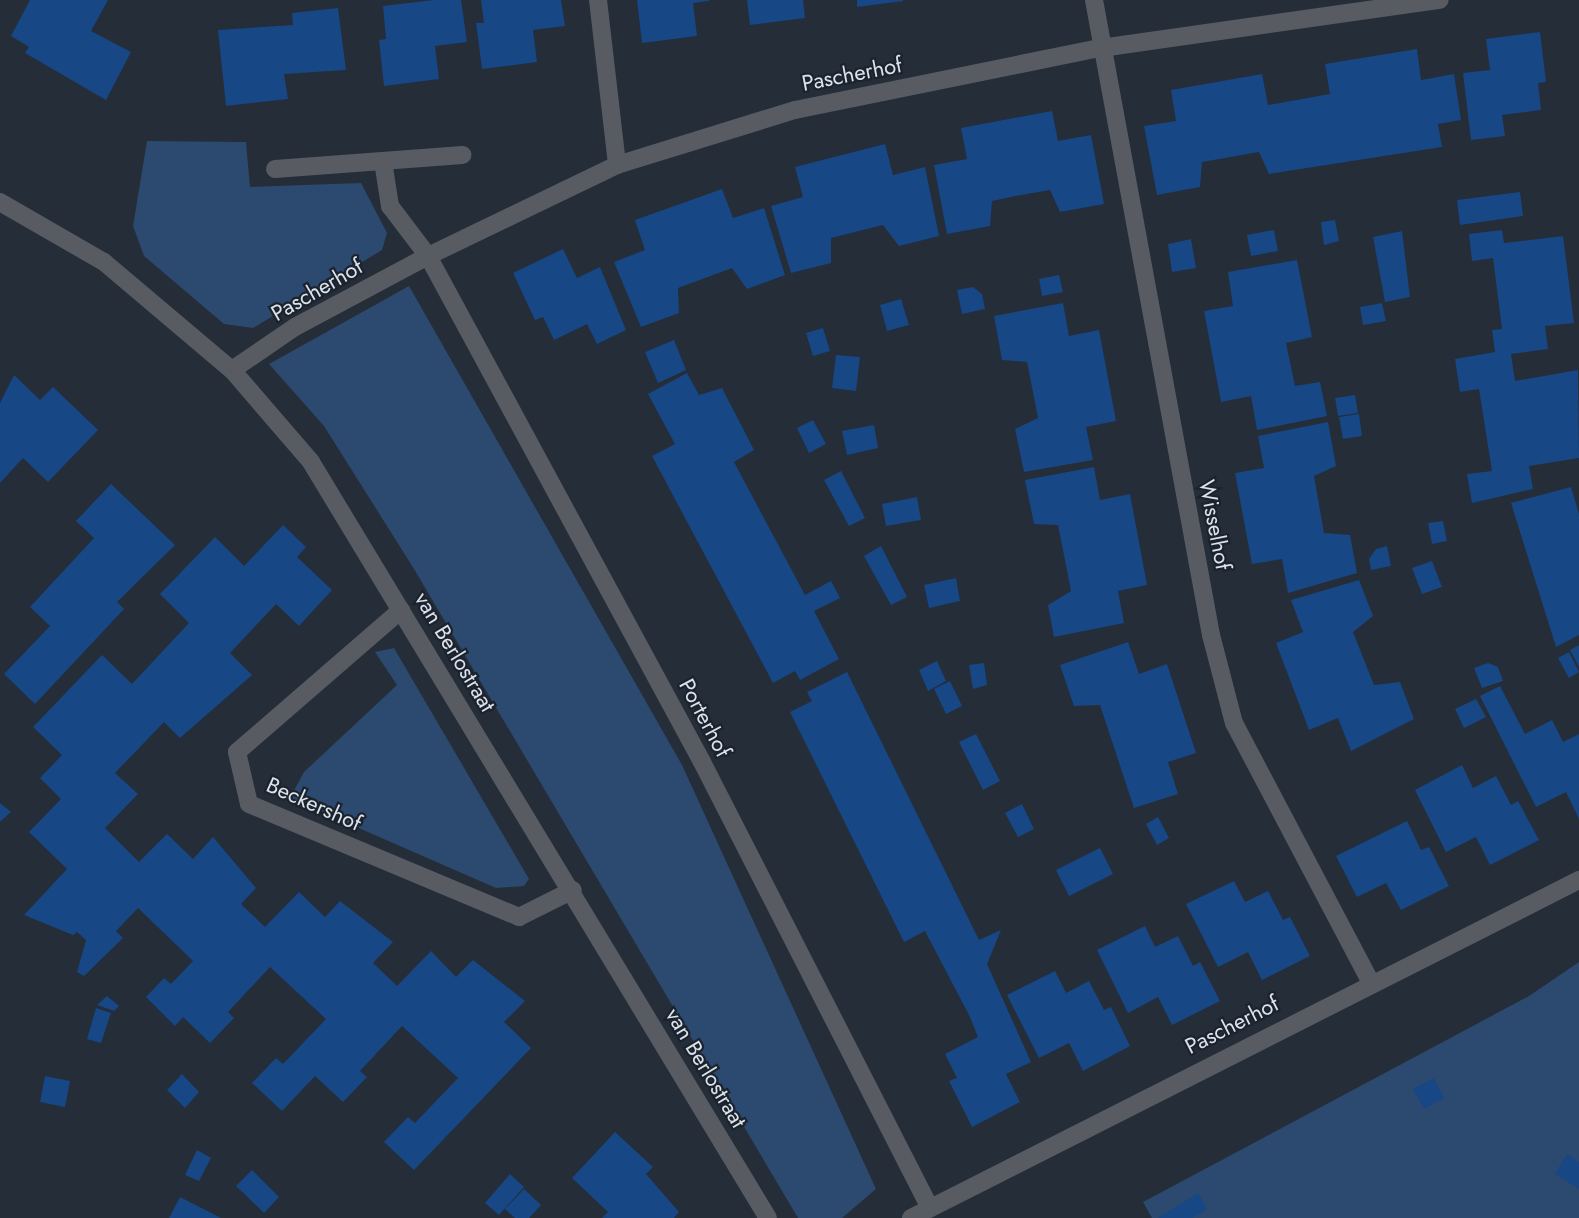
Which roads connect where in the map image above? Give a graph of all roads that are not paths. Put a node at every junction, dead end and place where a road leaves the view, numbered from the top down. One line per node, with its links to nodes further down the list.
1 (598, 0): 7 (street)
2 (1095, 0): 4 (street)
3 (1440, 0): 4 (street, Pascherhof)
4 (1101, 48): 7 (street, Pascherhof); 15 (street, Wisselhof)
5 (462, 155): 6 (street)
6 (383, 161): 8 (street); 10 (street)
7 (617, 165): 10 (street, Pascherhof)
8 (275, 169)
9 (0, 202): 11 (street, van Berlostraat)
10 (428, 255): 11 (street, Pascherhof); 16 (street, Porterhof)
11 (232, 370): 12 (street, van Berlostraat)
12 (401, 609): 14 (street, van Berlostraat); 14 (street, Beckershof)
13 (1579, 880): 15 (street, Pascherhof)
14 (573, 890): 17 (street, van Berlostraat)
15 (1370, 981): 16 (street, Pascherhof)
16 (930, 1208): 18 (street, Pascherhof)
17 (768, 1218)
18 (910, 1218)

